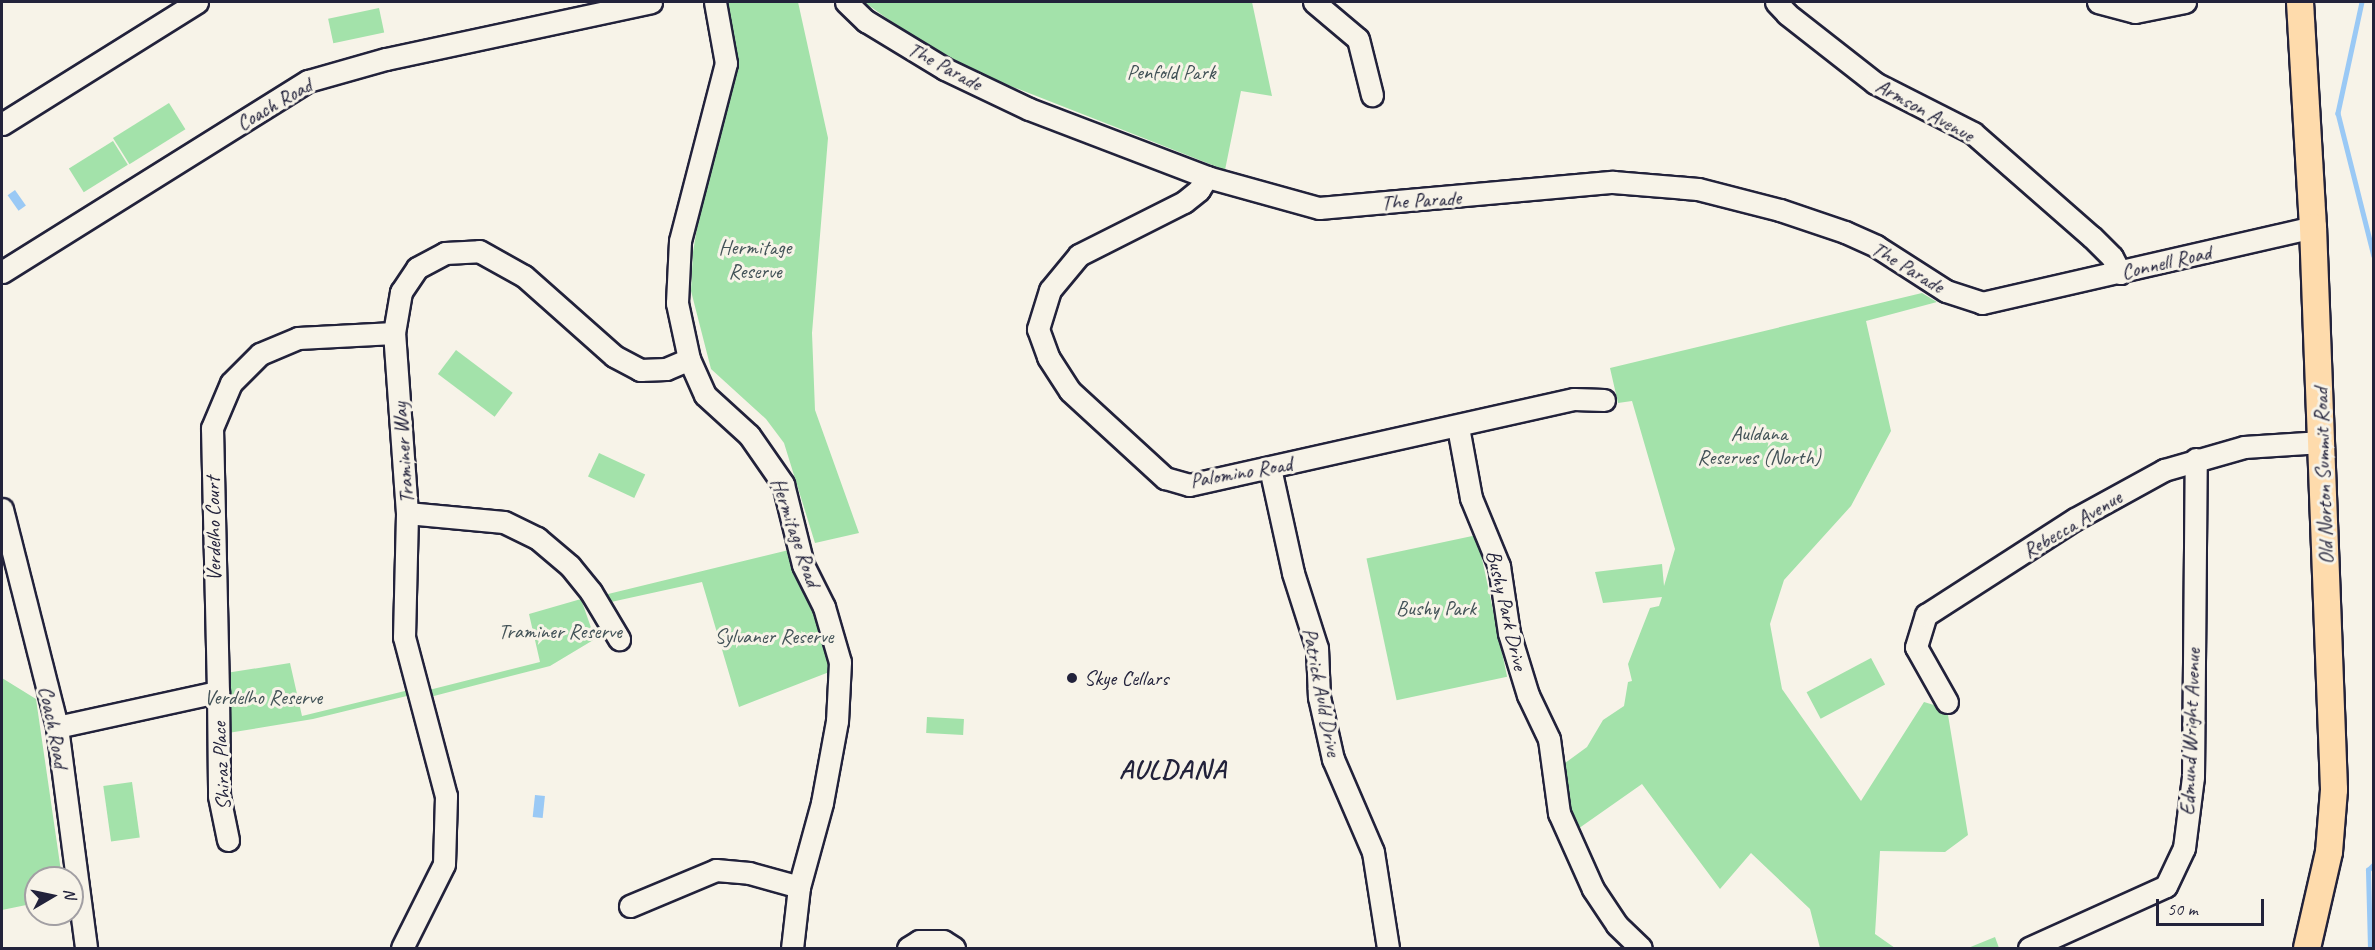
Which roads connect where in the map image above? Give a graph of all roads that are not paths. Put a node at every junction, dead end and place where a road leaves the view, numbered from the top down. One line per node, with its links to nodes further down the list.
1 (197, 2): 11 (street)
2 (651, 2): 14 (street, Coach Road)
3 (715, 2): 18 (street, Hermitage Road)
4 (846, 2): 12 (street, The Parade)
5 (1314, 2): 10 (street)
6 (1776, 2): 15 (street, Armson Avenue)
7 (2098, 2): 8 (street)
8 (2185, 2)
9 (2300, 2): 13 (main road, Old Norton Summit Road)
10 (1372, 95)
11 (2, 124)
12 (1207, 177): 16 (street, The Parade); 23 (street, Palomino Road)
13 (2313, 227): 15 (street, Connell Road); 21 (main road, Old Norton Summit Road)
14 (2, 272)
15 (2120, 273): 16 (street, Connell Road)
16 (2018, 296)
17 (394, 333): 18 (street, Traminer Way); 25 (street, Traminer Way); 27 (street, Verdelho Court)
18 (689, 359): 31 (street, Hermitage Road)
19 (1604, 400): 20 (street, Palomino Road)
20 (1458, 427): 23 (street, Palomino Road); 39 (street, Bushy Park Drive)
21 (2322, 442): 22 (street, Rebecca Avenue); 41 (main road, Old Norton Summit Road)
22 (2196, 459): 28 (street, Rebecca Avenue); 40 (street, Edmund Wright Avenue)
23 (1270, 468): 38 (street, Patrick Auld Drive)
24 (2, 509): 29 (street, Coach Road)
25 (407, 513): 26 (street); 34 (street, Traminer Way)
26 (619, 639)
27 (218, 692): 29 (street); 30 (street, Shiraz Place)
28 (1947, 702)
29 (57, 727): 33 (street, Coach Road)
30 (228, 840)
31 (799, 887): 32 (street); 35 (street, Hermitage Road)
32 (630, 906)
33 (82, 946)
34 (402, 948)
35 (792, 948)
36 (908, 948): 37 (street)
37 (954, 948)
38 (1388, 948)
39 (1641, 948)
40 (2029, 948)
41 (2307, 948)

